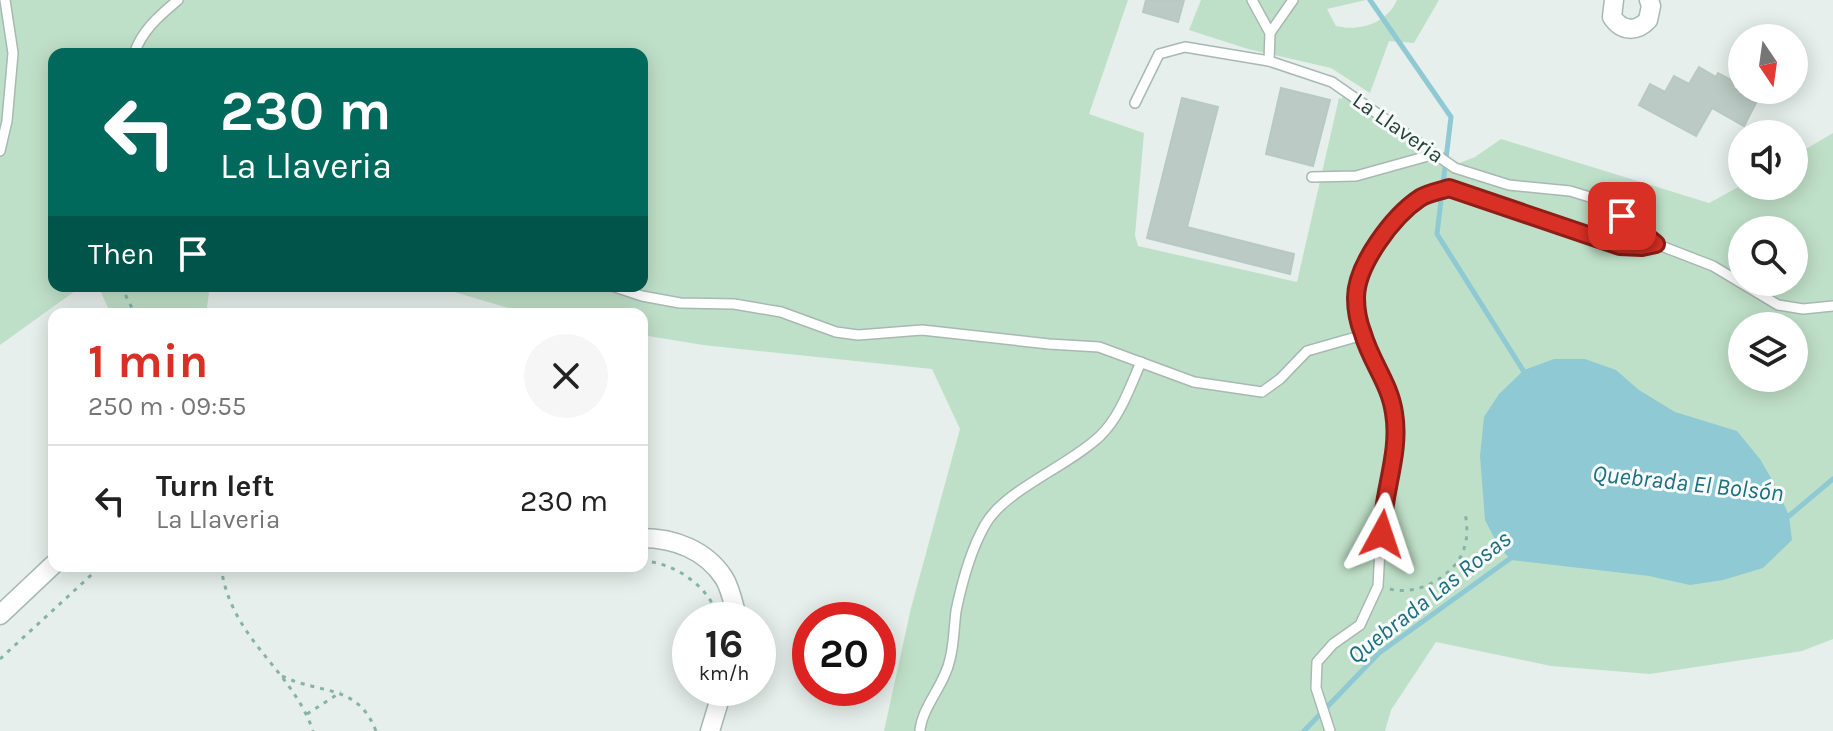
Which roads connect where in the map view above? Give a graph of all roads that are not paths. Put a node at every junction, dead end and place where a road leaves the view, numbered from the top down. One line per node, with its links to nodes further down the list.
1 (5, 0): 11 (lane)
2 (178, 0): 8 (lane)
3 (1252, 0): 7 (lane)
4 (1293, 0): 7 (lane)
5 (1614, 0): 6 (street)
6 (1649, 0)
7 (1270, 33): 9 (lane)
8 (136, 48)
9 (1269, 61): 10 (lane, La Llaveria); 12 (lane, La Llaveria)
10 (1135, 103)
11 (0, 151)
12 (1435, 154): 13 (lane); 14 (lane, La Llaveria)
13 (1312, 177)
14 (1656, 244): 16 (lane, La Llaveria); 17 (lane)
15 (630, 292): 18 (lane)
16 (1833, 306)
17 (1363, 335): 18 (lane); 26 (lane)
18 (1141, 362): 25 (lane)
19 (648, 538): 21 (street)
20 (48, 570): 22 (street)
21 (732, 602)
22 (0, 615)
23 (718, 706): 24 (street)
24 (710, 731)
25 (920, 731)
26 (1330, 731)

